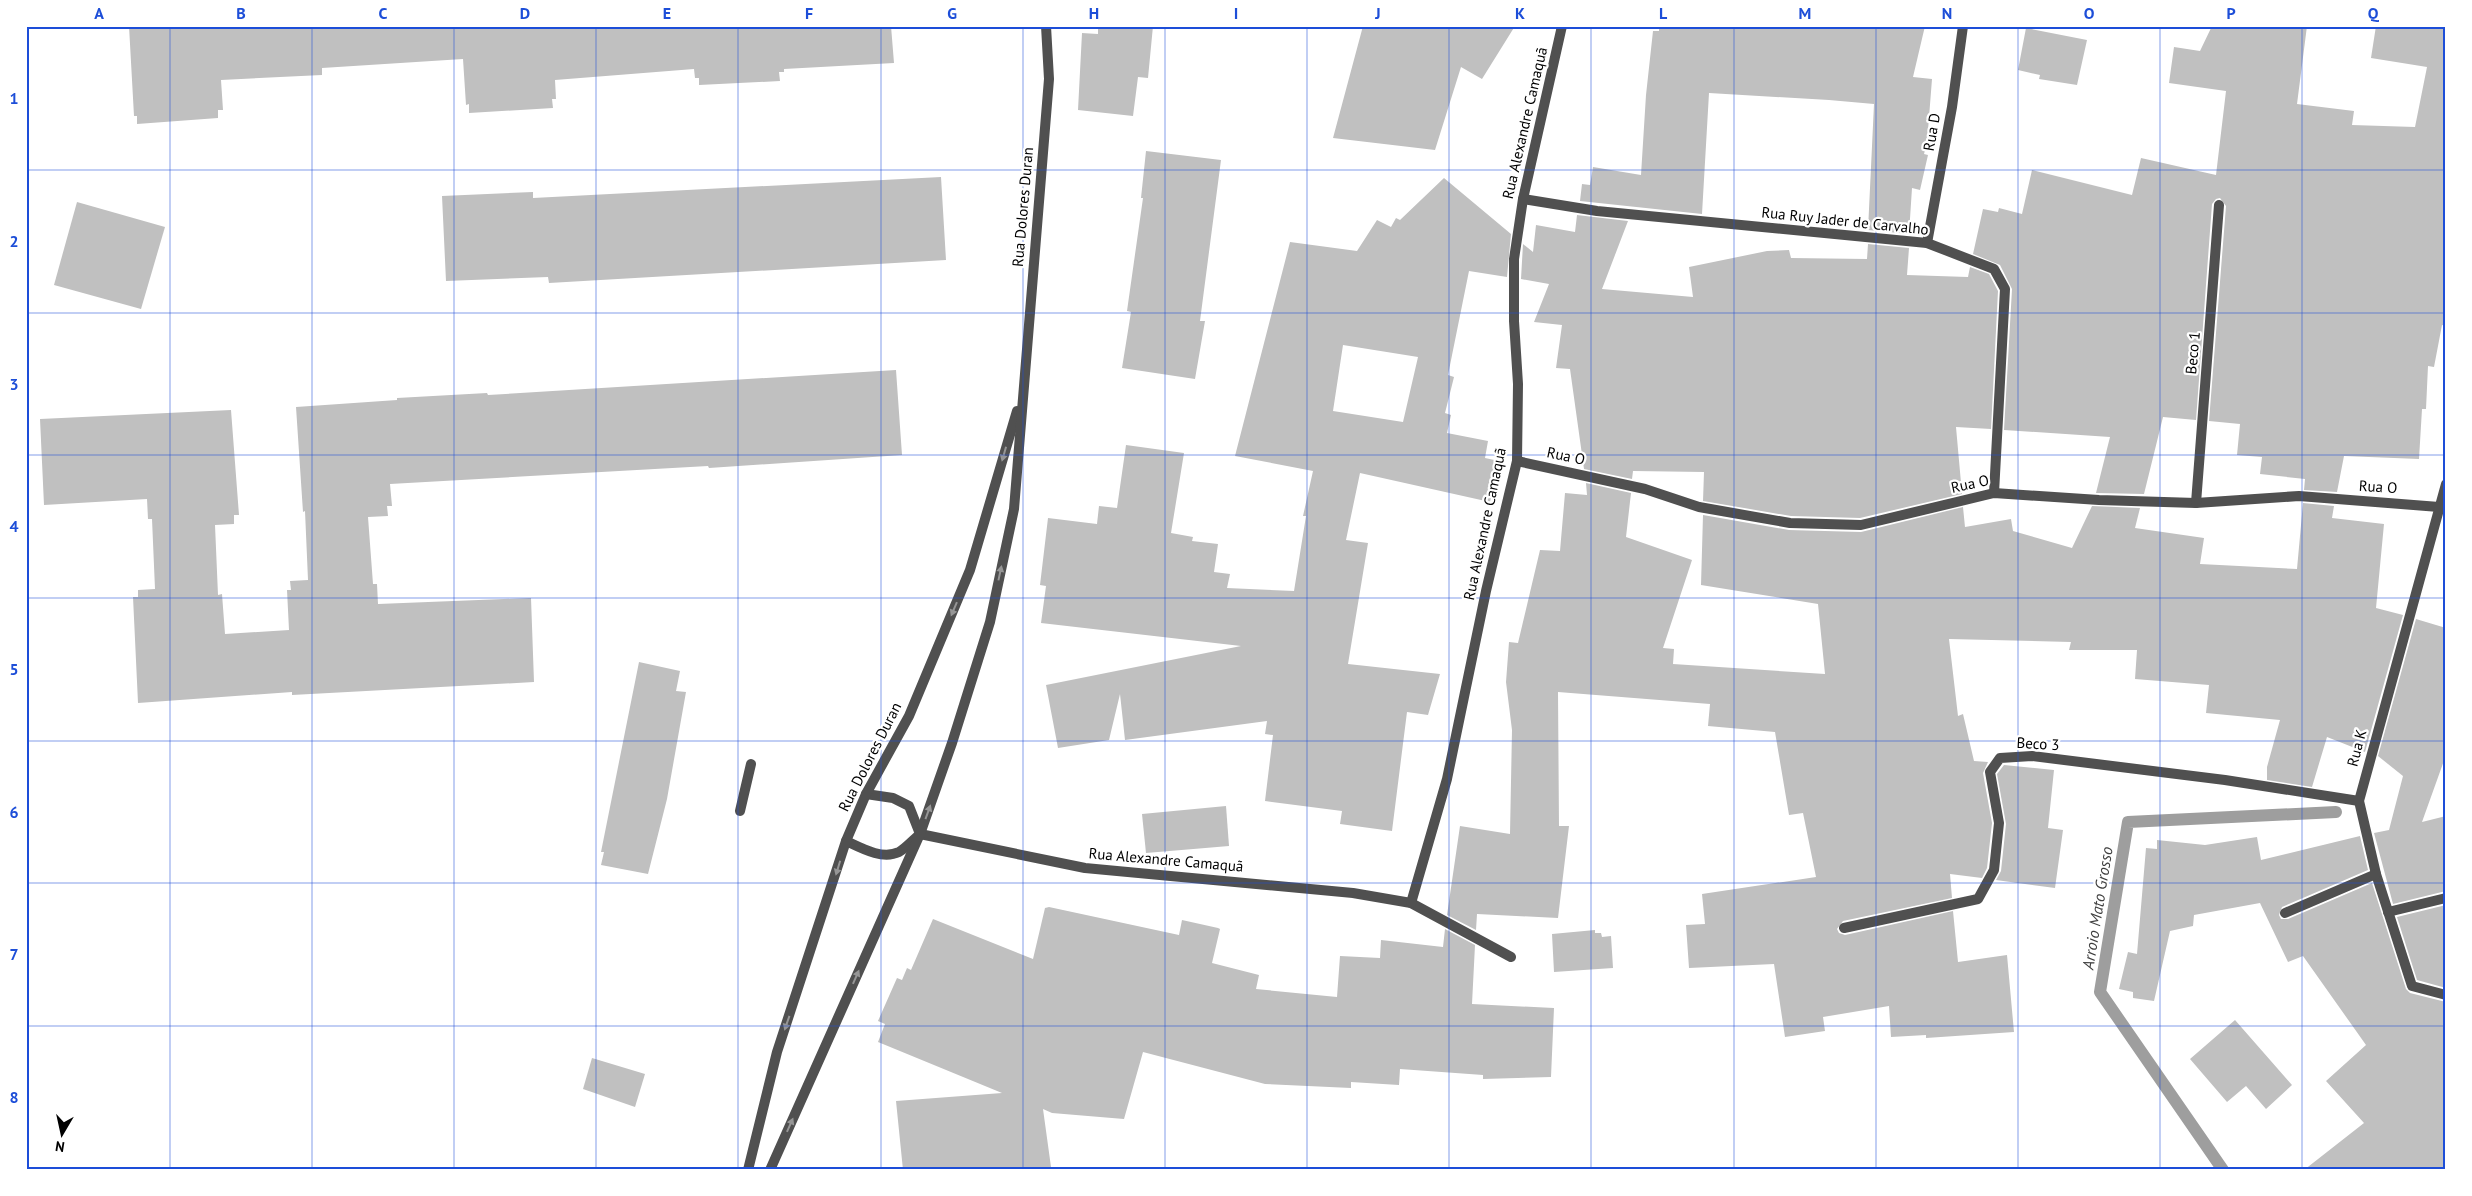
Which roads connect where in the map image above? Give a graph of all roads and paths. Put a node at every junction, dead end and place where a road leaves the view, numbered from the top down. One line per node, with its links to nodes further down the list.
1 (1046, 26): 7 (street, Rua Dolores Duran)
2 (1562, 26): 4 (street, Rua Alexandre Camaquã)
3 (1963, 26): 6 (street, Rua D)
4 (1523, 199): 6 (street, Rua Ruy Jader de Carvalho); 8 (street, Rua Alexandre Camaquã)
5 (2219, 205): 11 (street, Beco 1)
6 (1927, 243): 10 (street, Rua Ruy Jader de Carvalho)
7 (1022, 391): 14 (street, Rua Dolores Duran, one-way to 14); 17 (street, Rua Dolores Duran, one-way to 7)
8 (1517, 460): 10 (street, Rua O); 21 (street, Rua Alexandre Camaquã)
9 (2446, 484): 12 (street, Rua K)
10 (1994, 493): 11 (street, Rua O)
11 (2196, 503): 12 (street, Rua O)
12 (2439, 507): 15 (street, Rua K)
13 (751, 764): 16 (street)
14 (866, 794): 17 (street); 18 (street, Rua Dolores Duran)
15 (2358, 801): 19 (street, Rua K); 24 (street, Beco 3)
16 (740, 811)
17 (920, 834): 18 (street); 21 (street, Rua Alexandre Camaquã); 28 (street, Rua Dolores Duran, one-way to 17)
18 (846, 841): 27 (street, Rua Dolores Duran, one-way to 27)
19 (2376, 874): 22 (street); 23 (street, Rua K)
20 (2446, 898): 23 (street)
21 (1411, 903): 25 (street, Rua Alexandre Camaquã)
22 (2285, 912)
23 (2388, 912): 26 (street, Rua K)
24 (1844, 928)
25 (1511, 957)
26 (2446, 995)
27 (748, 1170)
28 (770, 1170)

